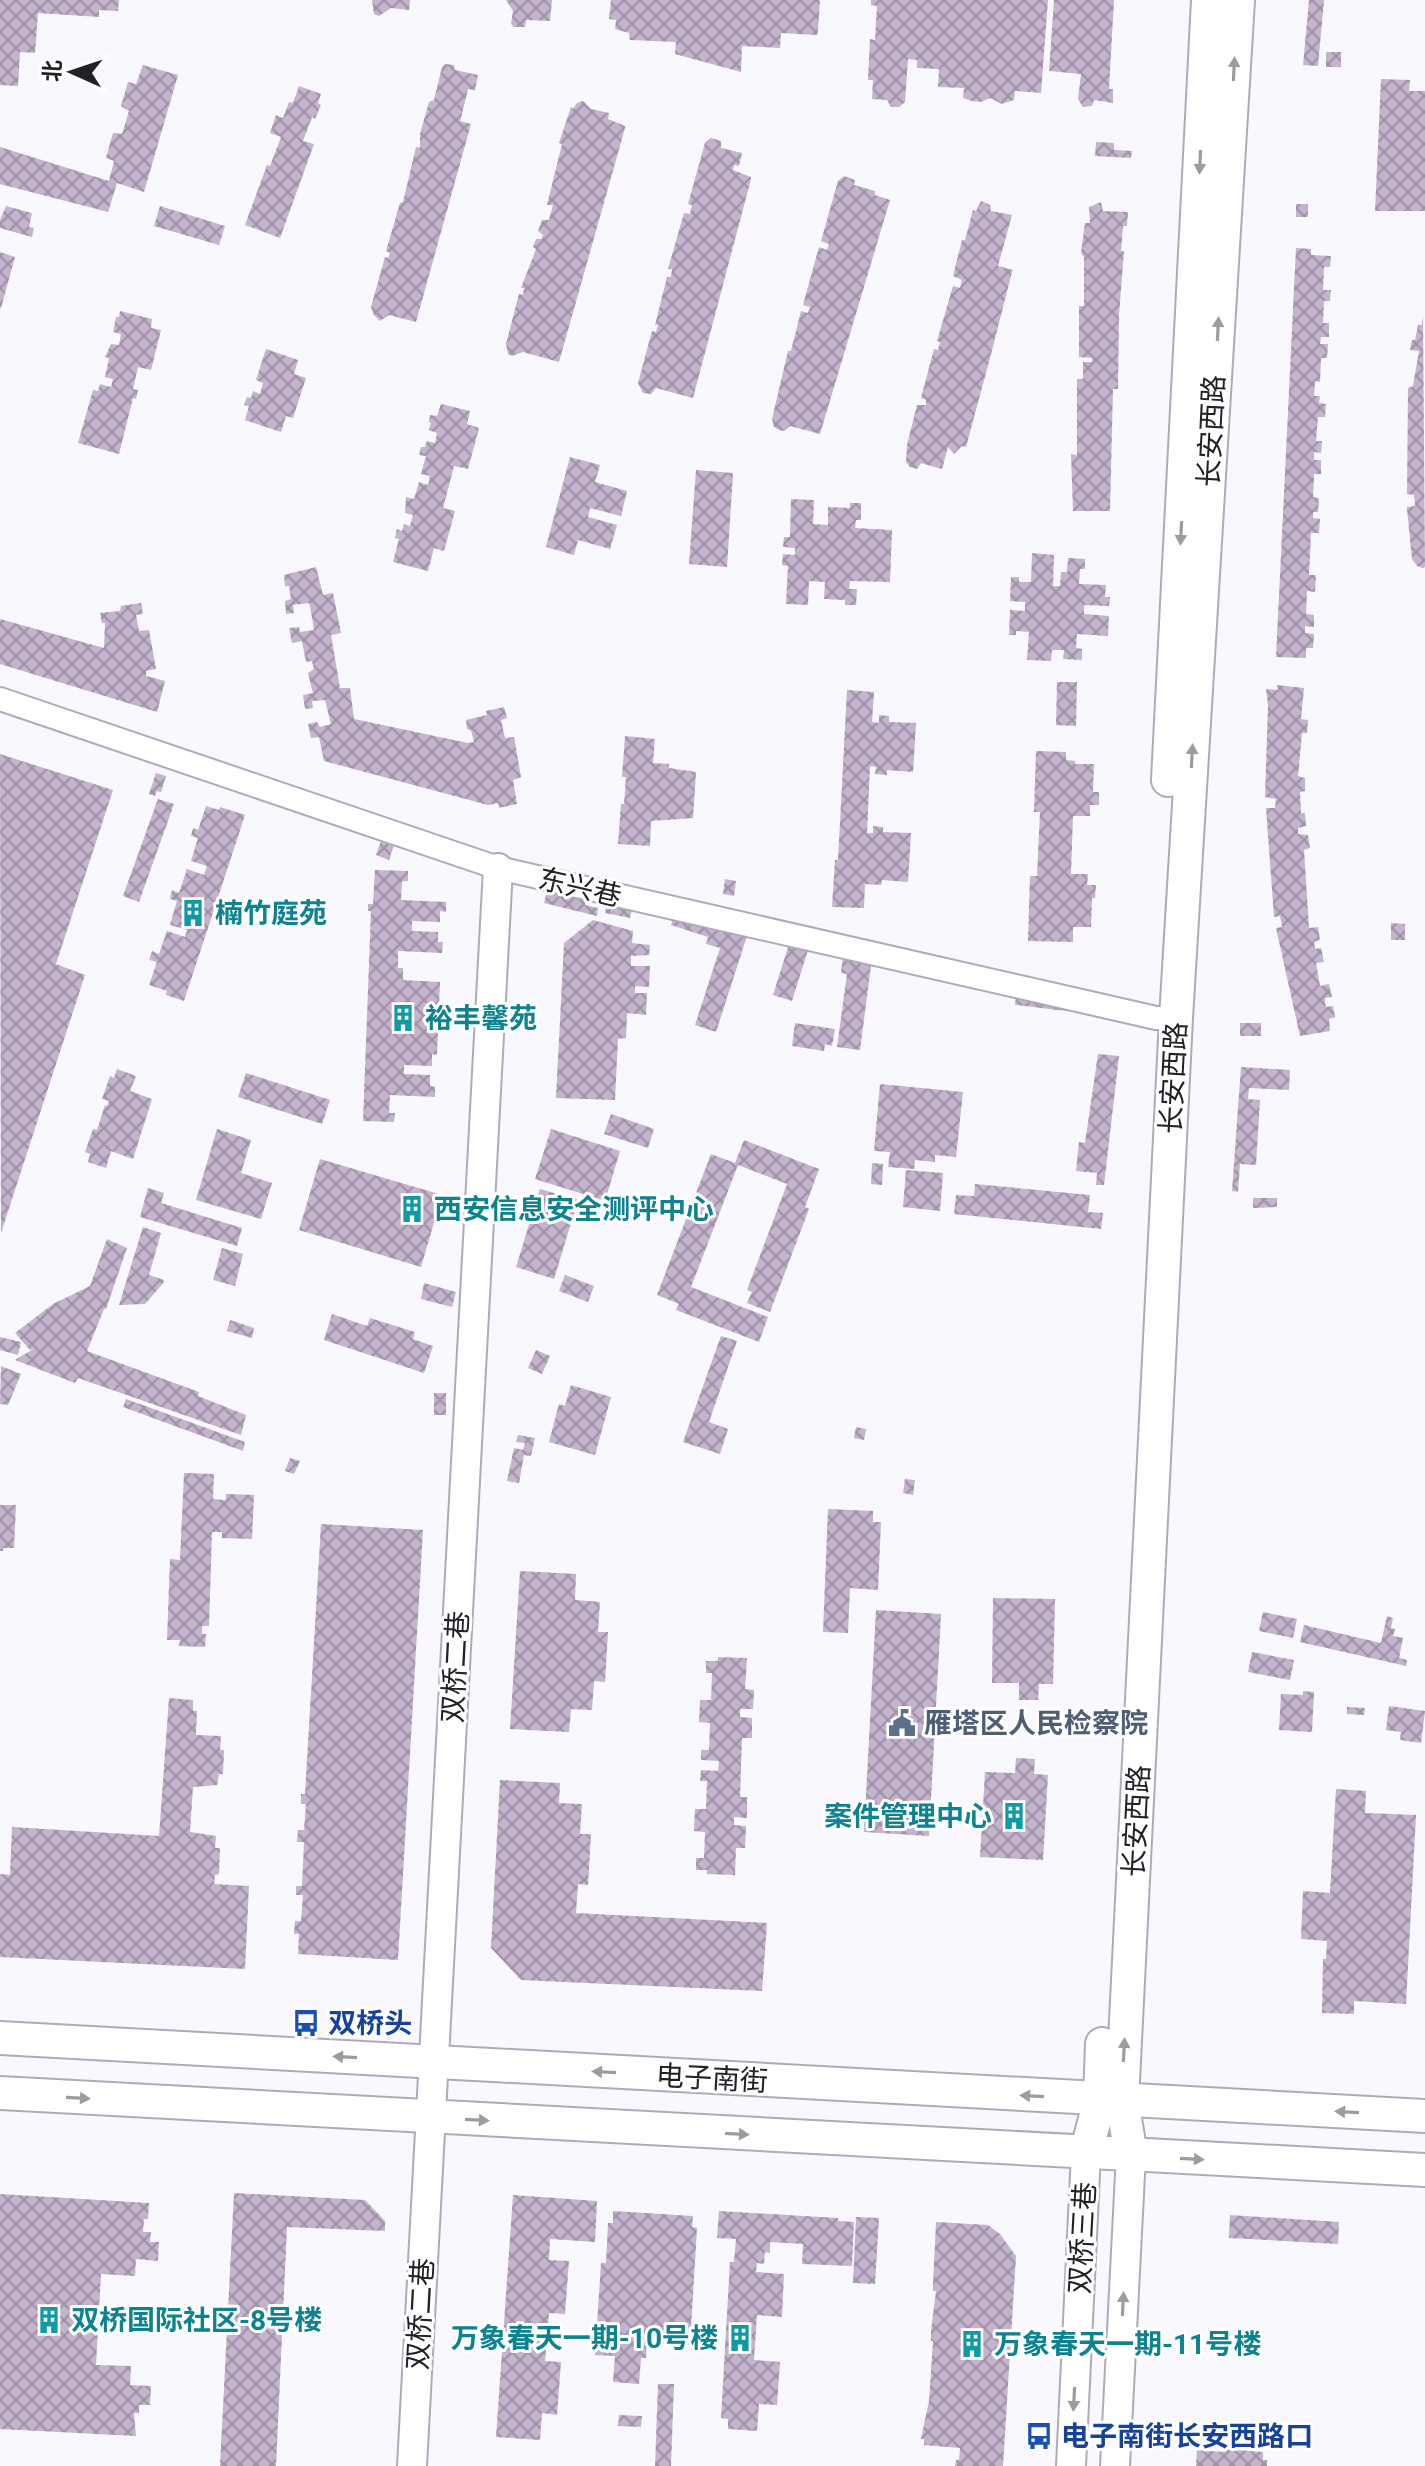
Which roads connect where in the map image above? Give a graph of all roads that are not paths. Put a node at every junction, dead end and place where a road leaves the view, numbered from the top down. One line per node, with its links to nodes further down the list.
1 (1208, 0): 5 (main road, 长安西路, one-way to 5)
2 (1238, 0): 5 (main road, 长安西路, one-way to 2)
3 (0, 699): 4 (street, 东兴巷)
4 (498, 868): 5 (street, 东兴巷); 7 (street, 双桥二巷)
5 (1166, 1018): 9 (main road, 长安西路)
6 (0, 2038): 7 (main road, 电子南街, one-way to 6)
7 (434, 2062): 9 (main road, 电子南街, one-way to 7); 11 (street, 双桥二巷)
8 (0, 2093): 11 (main road, 电子南街, one-way to 11)
9 (1111, 2100): 10 (main road, 电子南街, one-way to 9); 12 (main road, 长安西路); 13 (main road, 长安西路)
10 (1425, 2116)
11 (431, 2117): 12 (main road, 电子南街, one-way to 12); 15 (street, 双桥二巷)
12 (1086, 2153): 13 (main road, 电子南街); 16 (street, 双桥三巷, one-way to 16)
13 (1131, 2155): 14 (main road, 电子南街, one-way to 14); 17 (street, 双桥三巷, one-way to 13)
14 (1425, 2170)
15 (412, 2466)
16 (1071, 2466)
17 (1115, 2466)

